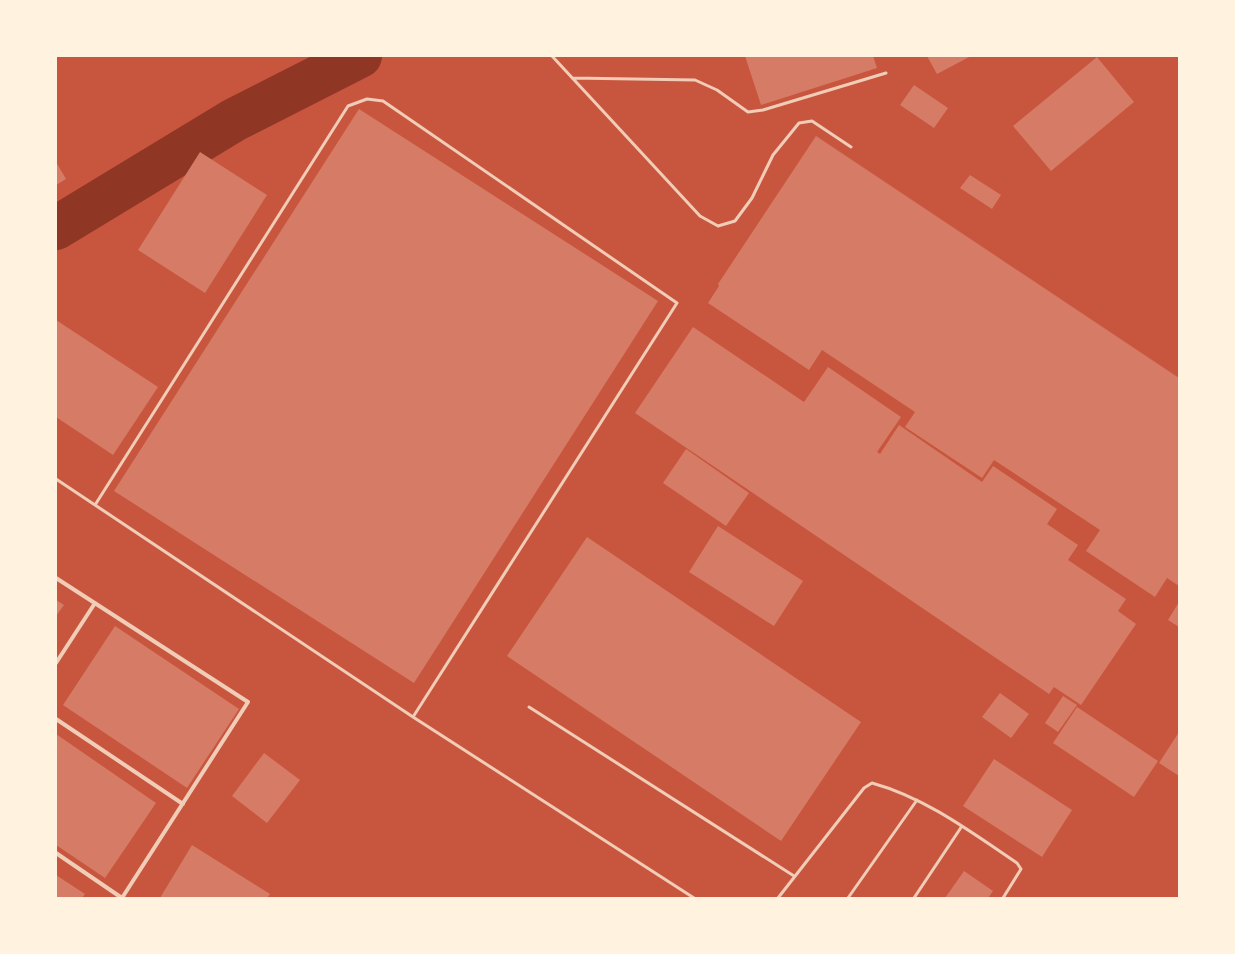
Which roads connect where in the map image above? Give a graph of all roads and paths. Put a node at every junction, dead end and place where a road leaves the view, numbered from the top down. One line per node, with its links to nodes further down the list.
1 (552, 56): 3 (lane)
2 (886, 73): 3 (lane)
3 (572, 78): 4 (lane)
4 (852, 147)
5 (56, 480): 6 (lane)
6 (95, 505): 11 (lane); 11 (lane)
7 (56, 578): 8 (street)
8 (96, 603): 9 (street); 14 (street)
9 (56, 663)
10 (529, 707): 17 (lane)
11 (413, 717): 19 (lane)
12 (56, 719): 14 (street)
13 (917, 800): 15 (lane); 17 (lane); 21 (lane)
14 (183, 804): 18 (street)
15 (962, 826): 22 (lane); 23 (lane)
16 (56, 853): 18 (street)
17 (794, 876): 20 (lane)
18 (122, 898)
19 (694, 898)
20 (778, 898)
21 (848, 898)
22 (914, 898)
23 (1003, 898)

